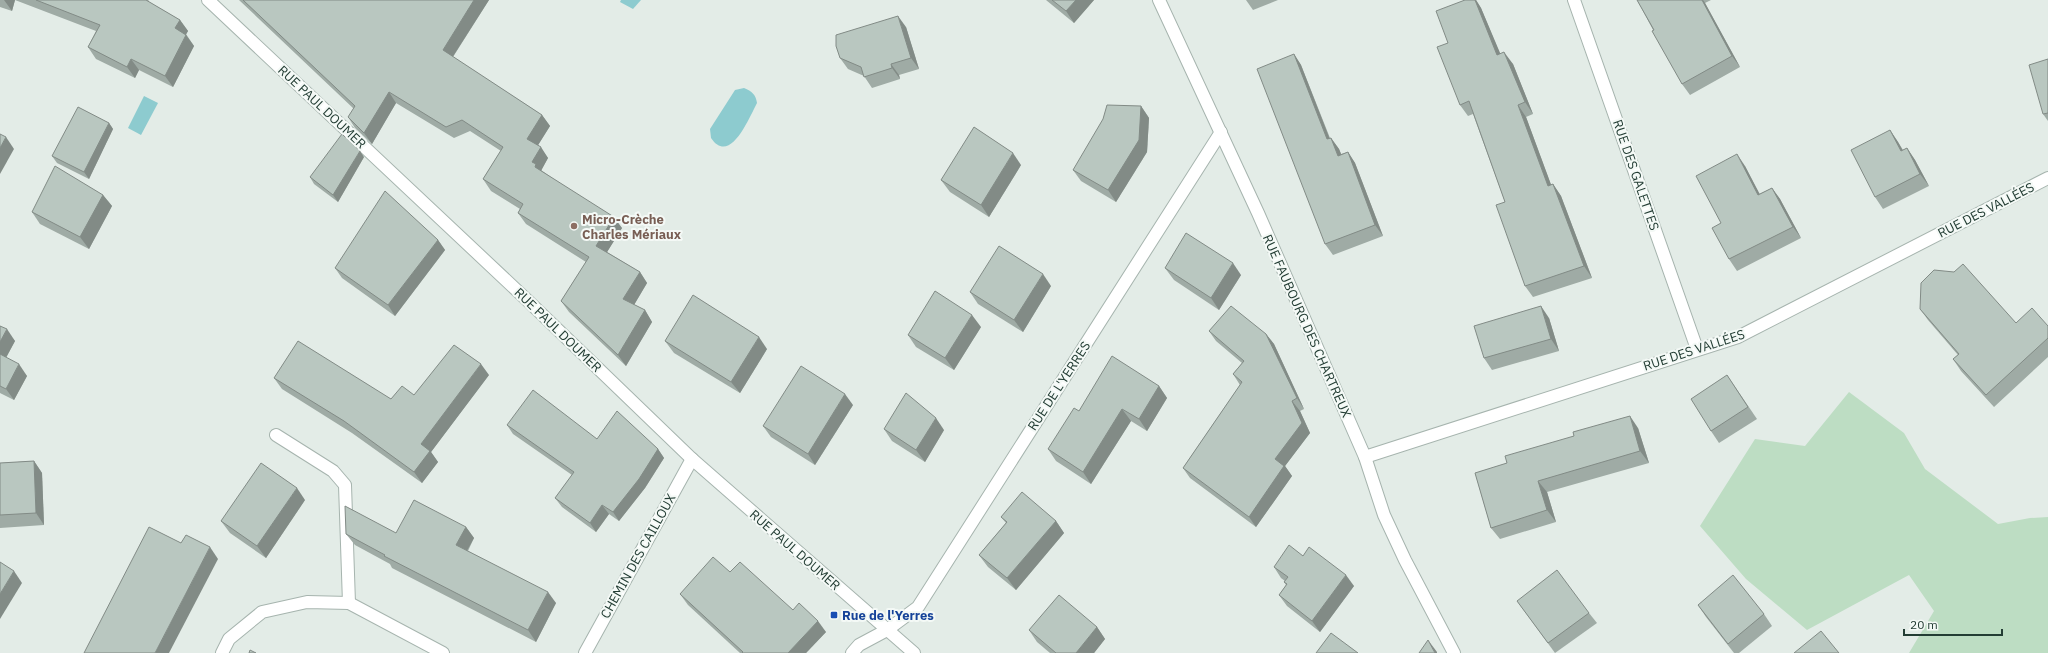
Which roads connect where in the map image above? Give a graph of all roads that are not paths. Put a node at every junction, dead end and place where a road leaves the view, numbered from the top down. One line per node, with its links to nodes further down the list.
1 (208, 0): 9 (street, RUE PAUL DOUMER)
2 (1159, 0): 4 (street, RUE FAUBOURG DES CHARTREUX)
3 (1574, 0): 6 (street, RUE DES GALETTES)
4 (1221, 132): 8 (street, RUE FAUBOURG DES CHARTREUX); 11 (street, RUE DE L'YERRES)
5 (2048, 179): 6 (street, RUE DES VALLÉES)
6 (1697, 349): 8 (street, RUE DES VALLÉES)
7 (276, 435): 10 (street)
8 (1365, 457): 17 (street, RUE FAUBOURG DES CHARTREUX)
9 (692, 459): 11 (street, RUE PAUL DOUMER); 14 (street, CHEMIN DES CAILLOUX)
10 (349, 603): 12 (street); 13 (street)
11 (887, 630): 15 (street, RUE DE L'YERRES); 16 (street, RUE PAUL DOUMER)
12 (222, 653)
13 (444, 653)
14 (585, 653)
15 (852, 653)
16 (914, 653)
17 (1454, 653)

